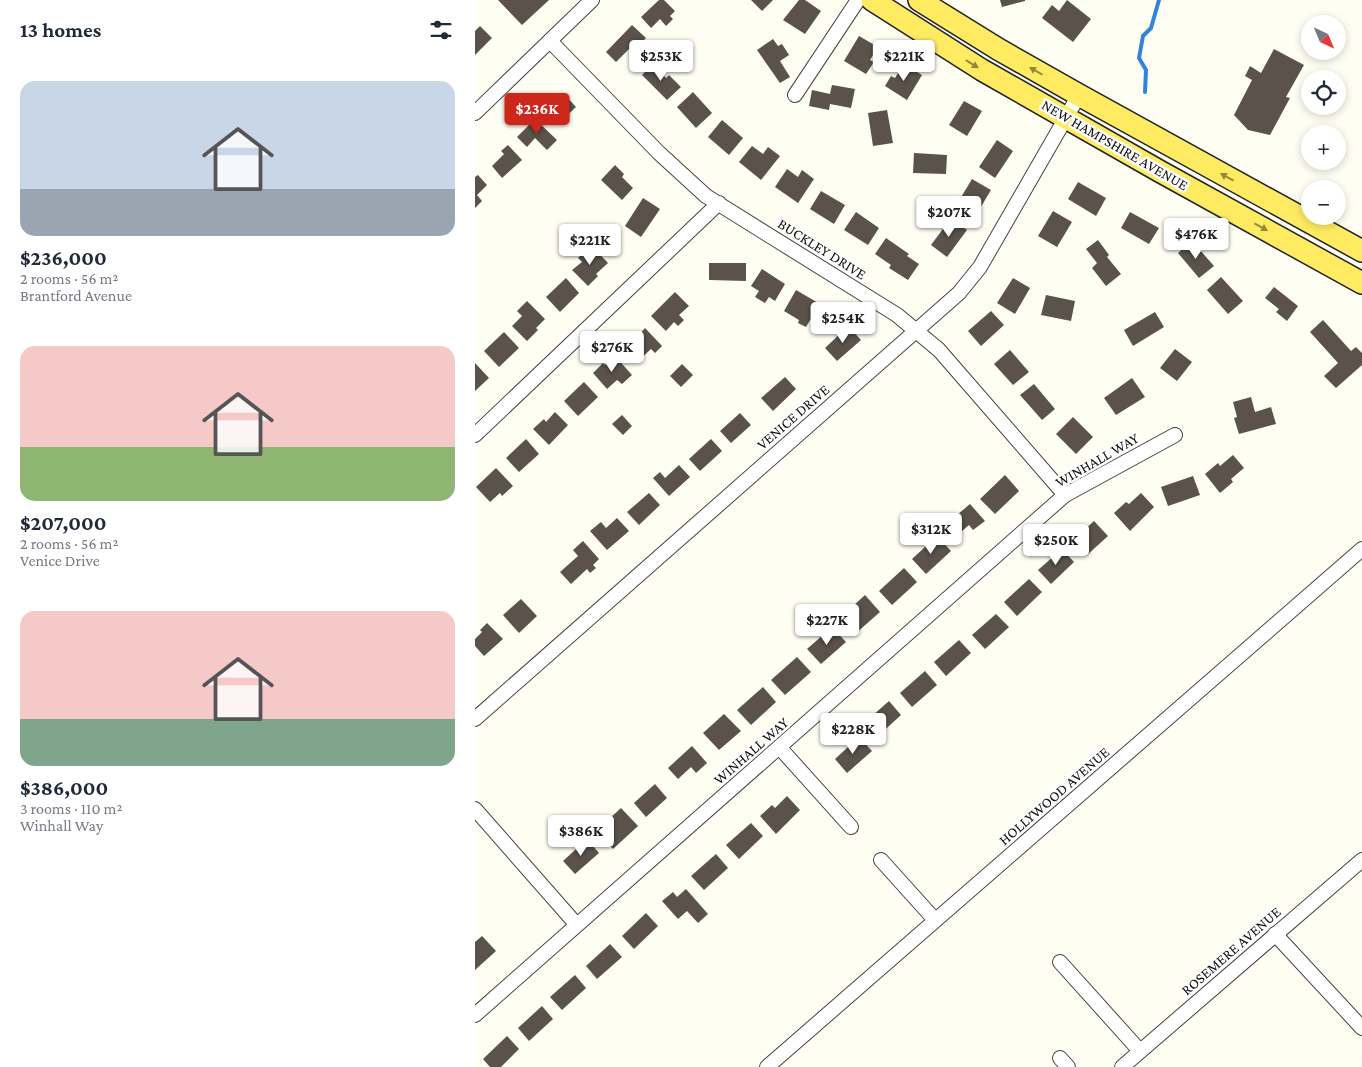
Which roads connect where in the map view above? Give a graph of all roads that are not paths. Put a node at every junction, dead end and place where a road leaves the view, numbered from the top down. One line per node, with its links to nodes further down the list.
1 (592, 0): 5 (street)
2 (858, 0): 6 (street)
3 (872, 0): 9 (main road, NEW HAMPSHIRE AVENUE, one-way to 9)
4 (922, 1): 7 (main road, NEW HAMPSHIRE AVENUE, one-way to 4)
5 (550, 41): 8 (street); 10 (street, BUCKLEY DRIVE)
6 (795, 95)
7 (1079, 95): 9 (street, VENICE DRIVE); 11 (main road, NEW HAMPSHIRE AVENUE, one-way to 7)
8 (475, 112)
9 (1066, 118): 12 (main road, NEW HAMPSHIRE AVENUE, one-way to 12); 13 (street, VENICE DRIVE)
10 (719, 204): 13 (street, BUCKLEY DRIVE); 14 (street)
11 (1362, 252)
12 (1362, 283)
13 (917, 330): 16 (street, BUCKLEY DRIVE); 18 (street, VENICE DRIVE)
14 (475, 435)
15 (1175, 435): 16 (street, WINHALL WAY)
16 (1065, 495): 19 (street, WINHALL WAY)
17 (1362, 549): 24 (street, HOLLYWOOD AVENUE)
18 (475, 720)
19 (780, 748): 21 (street); 25 (street, WINHALL WAY)
20 (475, 809): 25 (street)
21 (851, 827)
22 (881, 860): 24 (street)
23 (1362, 860): 26 (street, ROSEMERE AVENUE)
24 (935, 920): 31 (street, HOLLYWOOD AVENUE)
25 (576, 924): 28 (street, WINHALL WAY)
26 (1275, 934): 29 (street); 30 (street, ROSEMERE AVENUE)
27 (1060, 962): 30 (street)
28 (475, 1014)
29 (1362, 1028)
30 (1140, 1051): 32 (street, ROSEMERE AVENUE)
31 (767, 1067)
32 (1122, 1067)

